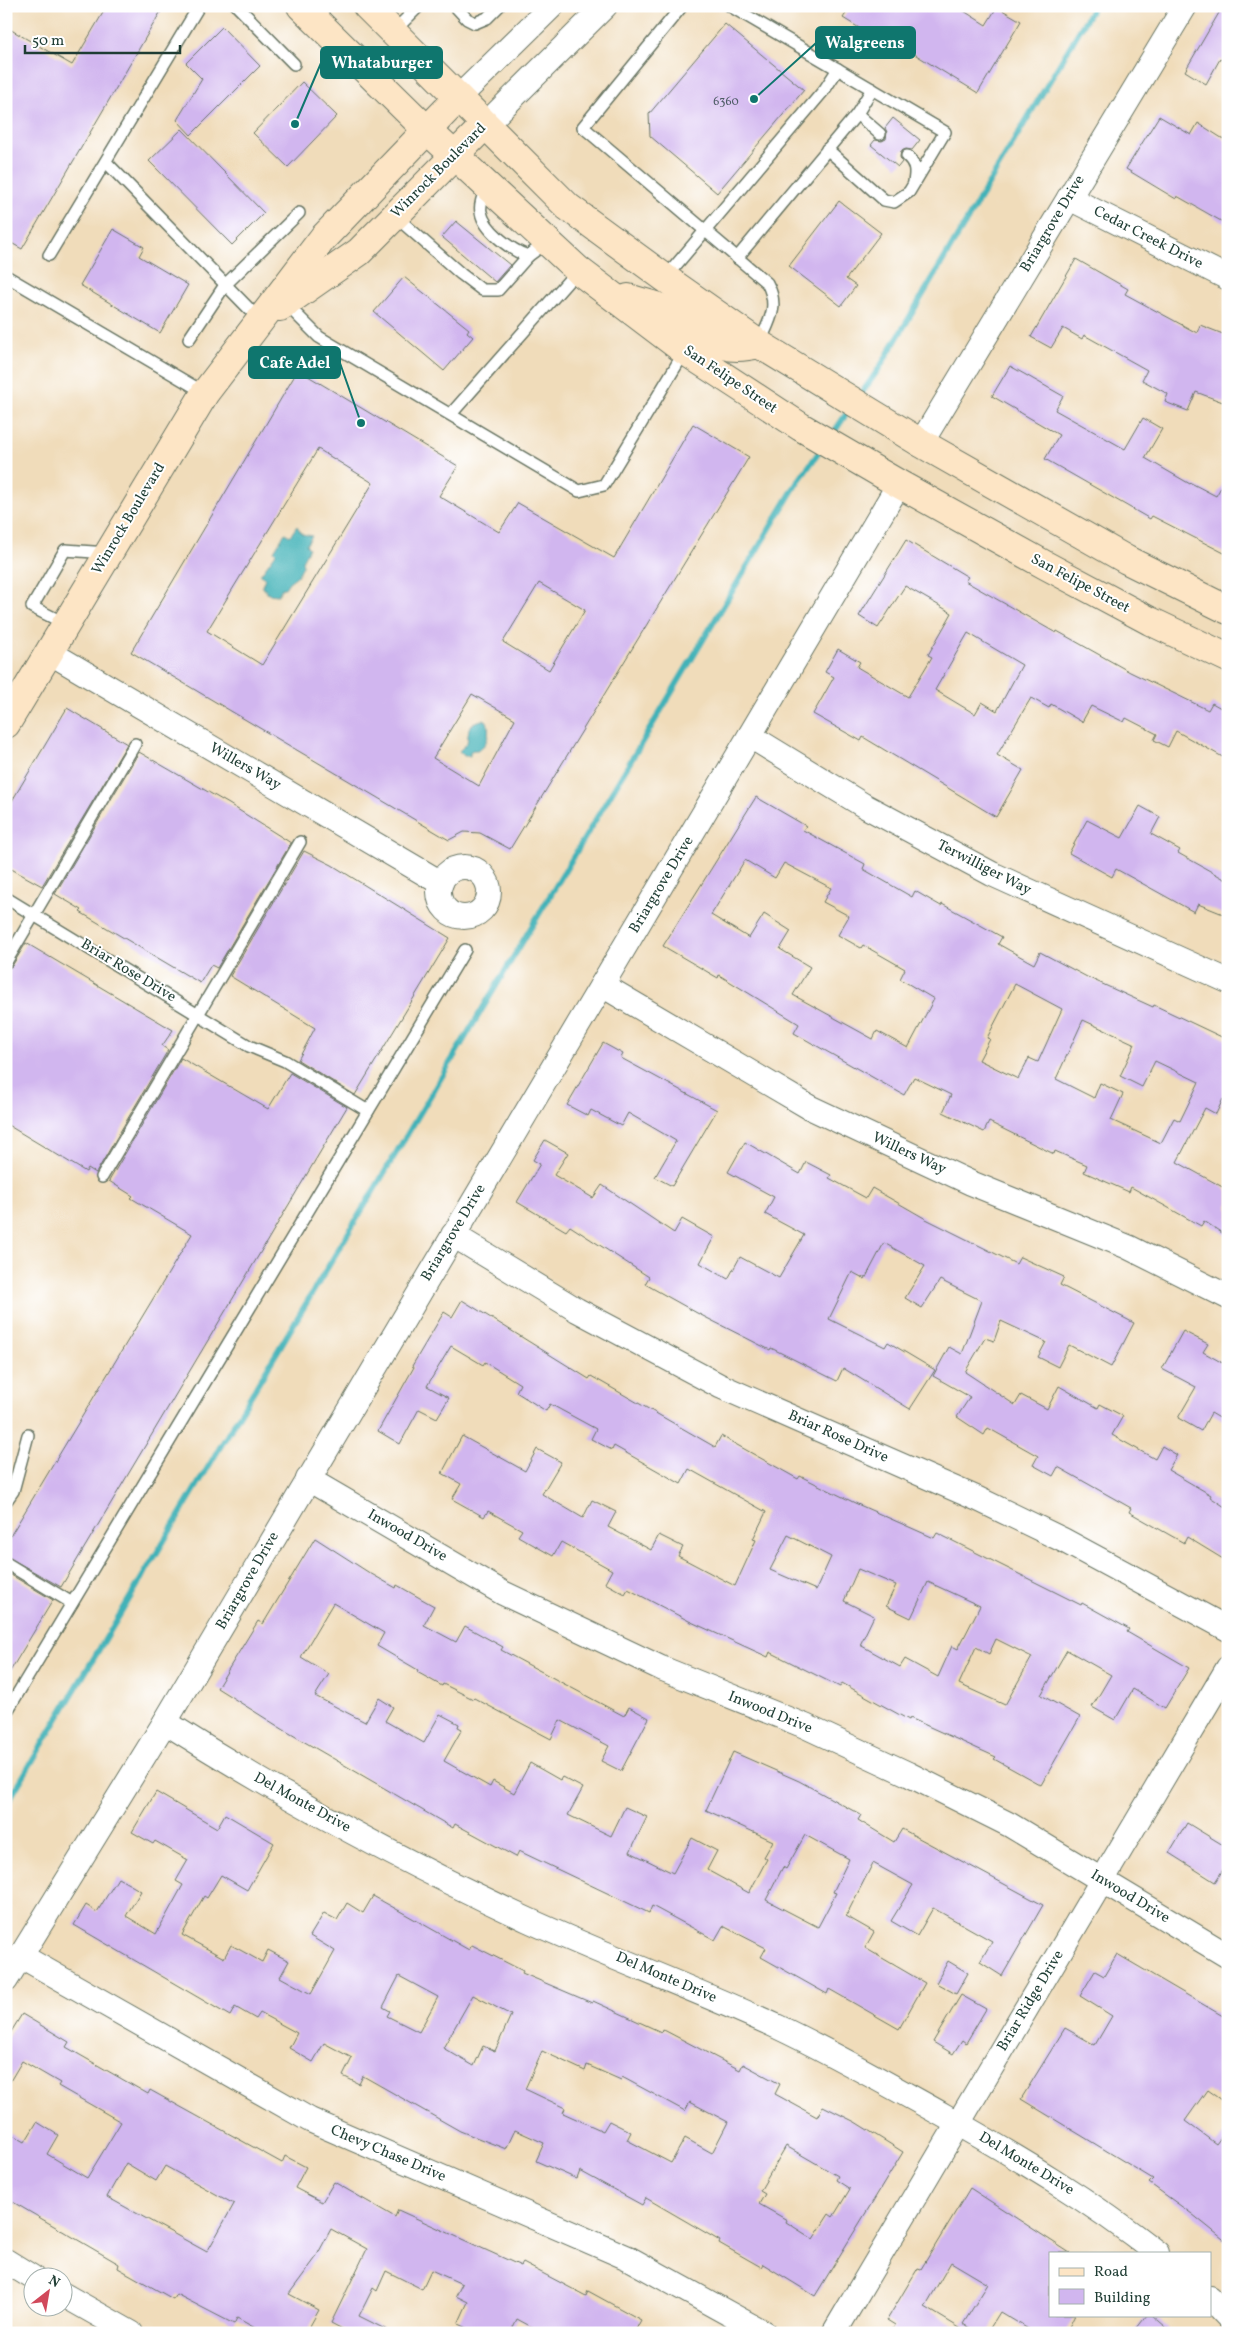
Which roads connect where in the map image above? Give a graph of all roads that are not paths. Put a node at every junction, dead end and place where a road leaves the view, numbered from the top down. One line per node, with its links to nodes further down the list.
1 (199, 6): 25 (lane)
2 (237, 6): 14 (lane)
3 (301, 6): 20 (main road, San Felipe Street)
4 (367, 6): 13 (main road)
5 (419, 6): 13 (lane)
6 (455, 6): 7 (lane)
7 (499, 6)
8 (552, 6): 17 (street, Winrock Boulevard)
9 (605, 6): 19 (street, Winrock Boulevard)
10 (682, 6): 30 (lane)
11 (1185, 6): 27 (street, Briargrove Drive)
12 (735, 7): 15 (lane)
13 (393, 32): 17 (main road)
14 (294, 64)
15 (838, 69): 16 (lane); 30 (lane)
16 (872, 89): 18 (lane); 26 (lane)
17 (458, 98): 19 (main road); 20 (main road, Winrock Boulevard)
18 (857, 114): 21 (lane); 22 (lane)
19 (484, 126): 23 (main road, Winrock Boulevard); 36 (main road)
20 (427, 130): 23 (main road, San Felipe Street); 41 (main road, Winrock Boulevard)
21 (880, 134)
22 (827, 150): 26 (lane); 33 (lane)
23 (454, 156): 29 (main road, Winrock Boulevard); 31 (main road, San Felipe Street)
24 (907, 156): 26 (lane)
25 (106, 162): 32 (lane); 38 (lane)
26 (914, 184)
27 (1069, 198): 37 (street, Cedar Creek Drive); 47 (street, Briargrove Drive)
28 (299, 213): 38 (lane)
29 (395, 216): 31 (lane); 40 (main road, Winrock Boulevard)
30 (704, 230): 33 (lane); 36 (lane)
31 (538, 249): 34 (main road, San Felipe Street)
32 (49, 255)
33 (736, 258): 43 (lane)
34 (578, 270): 39 (main road, San Felipe Street); 46 (lane)
35 (6, 276): 45 (lane)
36 (665, 278): 43 (main road)
37 (1228, 278)
38 (225, 285): 41 (lane); 42 (lane)
39 (607, 292): 43 (main road); 44 (main road, San Felipe Street)
40 (285, 303): 41 (main road, Winrock Boulevard); 46 (lane)
41 (260, 320): 45 (main road, Winrock Boulevard)
42 (189, 339)
43 (759, 344): 47 (main road)
44 (685, 351): 46 (lane); 48 (main road, San Felipe Street)
45 (205, 393): 49 (main road, Winrock Boulevard)
46 (451, 414)
47 (922, 443): 50 (main road)
48 (899, 484): 53 (main road, San Felipe Street); 55 (street, Briargrove Drive)
49 (108, 552): 51 (main road, Winrock Boulevard); 51 (lane)
50 (1228, 610)
51 (66, 624): 52 (main road, Winrock Boulevard)
52 (49, 652): 54 (main road, Winrock Boulevard); 58 (street, Willers Way)
53 (1228, 658)
54 (10, 709)
55 (750, 736): 63 (street, Terwilliger Way); 64 (street, Briargrove Drive)
56 (135, 744): 60 (lane)
57 (300, 842): 65 (lane)
58 (441, 883)
59 (6, 898): 60 (lane, Briar Rose Drive)
60 (34, 915): 62 (lane); 65 (lane, Briar Rose Drive)
61 (465, 950): 66 (lane)
62 (6, 962)
63 (1228, 981)
64 (602, 986): 68 (street, Briargrove Drive); 69 (street, Willers Way)
65 (198, 1014): 66 (lane, Briar Rose Drive); 67 (lane)
66 (368, 1111): 74 (lane)
67 (102, 1178)
68 (453, 1235): 71 (street, Briargrove Drive); 75 (street, Briar Rose Drive)
69 (1228, 1297)
70 (28, 1435): 72 (lane)
71 (308, 1479): 78 (street, Briargrove Drive); 79 (street, Inwood Drive)
72 (6, 1501)
73 (6, 1563): 74 (lane)
74 (72, 1603): 77 (lane)
75 (1228, 1629)
76 (1228, 1668): 79 (street, Briar Ridge Drive)
77 (6, 1713)
78 (165, 1722): 80 (street, Briargrove Drive); 83 (street, Del Monte Drive)
79 (1102, 1881): 81 (street, Inwood Drive); 83 (street, Briar Ridge Drive)
80 (21, 1956): 82 (street, Briargrove Drive); 91 (street, Chevy Chase Drive)
81 (1228, 1956)
82 (6, 1980)
83 (958, 2124): 84 (street, Del Monte Drive); 92 (street, Briar Ridge Drive)
84 (1157, 2252)
85 (6, 2262): 86 (street)
86 (22, 2271)
87 (72, 2300): 90 (street)
88 (1212, 2300): 89 (street)
89 (1228, 2317)
90 (131, 2333)
91 (764, 2333)
92 (834, 2333)

